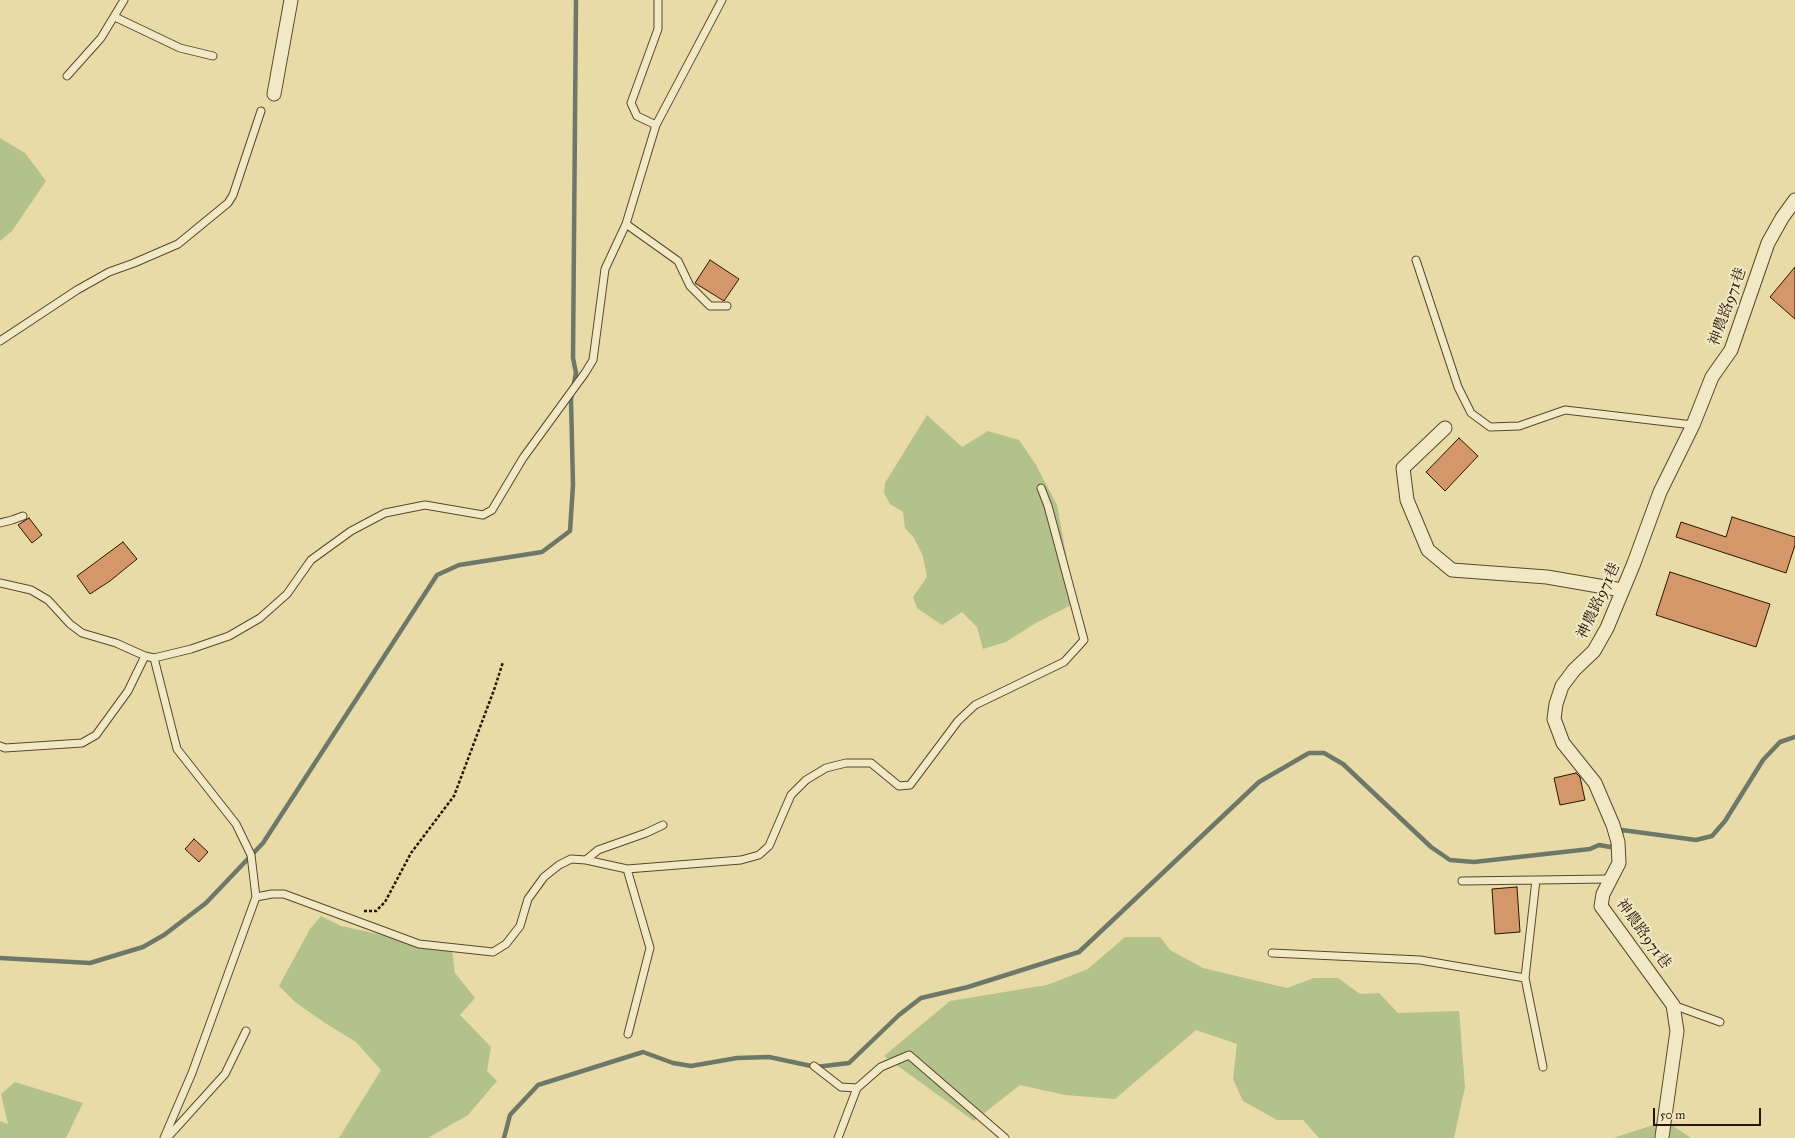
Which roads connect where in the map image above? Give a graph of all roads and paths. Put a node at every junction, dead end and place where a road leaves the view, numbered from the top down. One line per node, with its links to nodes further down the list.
1 (124, 0): 5 (lane)
2 (291, 0): 8 (street)
3 (658, 0): 10 (lane)
4 (722, 0): 10 (lane)
5 (115, 17): 6 (lane); 7 (lane)
6 (213, 56)
7 (67, 76)
8 (274, 94)
9 (261, 111): 15 (lane)
10 (656, 125): 12 (lane)
11 (1795, 200): 16 (street, 神農路971巷)
12 (626, 224): 14 (lane); 24 (lane)
13 (1416, 260): 16 (lane)
14 (727, 306)
15 (0, 341)
16 (1693, 425): 22 (street, 神農路971巷)
17 (1445, 428): 22 (street)
18 (1041, 488): 29 (lane)
19 (23, 516): 20 (lane)
20 (0, 523)
21 (0, 583): 23 (lane)
22 (1622, 590): 30 (street, 神農路971巷)
23 (145, 656): 24 (lane); 26 (lane)
24 (154, 658): 33 (lane)
25 (503, 662): 34 (path)
26 (0, 746)
27 (663, 824): 28 (lane)
28 (586, 860): 29 (lane); 33 (lane)
29 (627, 869): 40 (lane)
30 (1609, 879): 31 (lane); 37 (street, 神農路971巷)
31 (1536, 880): 32 (lane); 36 (lane)
32 (1462, 881)
33 (256, 897): 44 (lane)
34 (358, 909)
35 (1272, 952): 36 (lane)
36 (1525, 978): 42 (lane)
37 (1673, 1005): 38 (lane); 48 (street, 神農路971巷)
38 (1720, 1022)
39 (246, 1031): 45 (lane)
40 (628, 1034)
41 (814, 1066): 43 (lane)
42 (1543, 1067)
43 (857, 1088): 46 (lane); 47 (lane)
44 (164, 1138)
45 (167, 1138)
46 (838, 1138)
47 (1005, 1138)
48 (1660, 1138)

